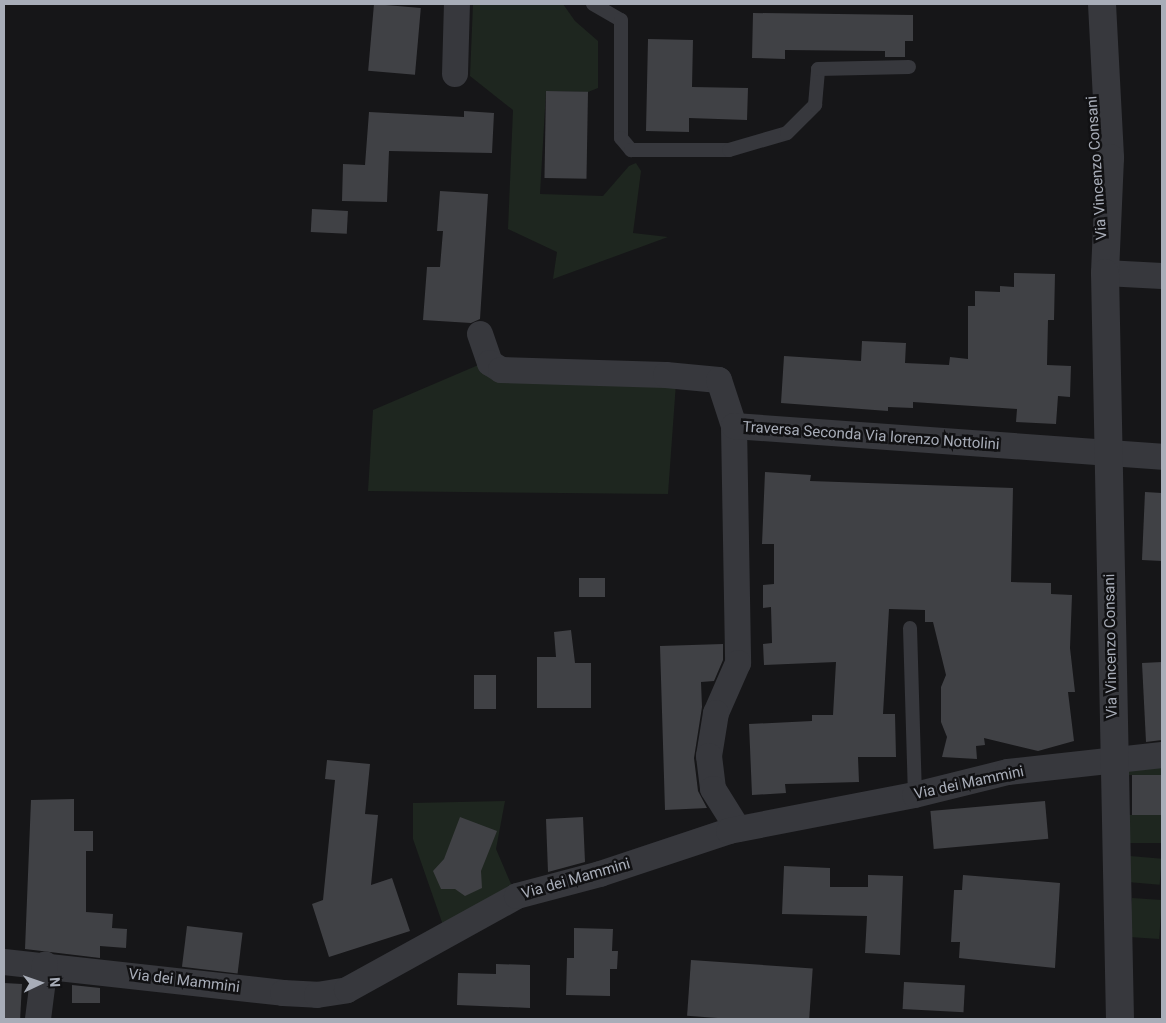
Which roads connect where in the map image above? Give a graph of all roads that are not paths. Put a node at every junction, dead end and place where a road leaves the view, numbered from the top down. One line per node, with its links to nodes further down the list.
1 (457, 4): 5 (street)
2 (593, 4): 4 (lane)
3 (1100, 4): 6 (street, Via Vincenzo Consani)
4 (909, 67)
5 (455, 74)
6 (1104, 273): 7 (street); 10 (street, Via Vincenzo Consani)
7 (1162, 276)
8 (480, 334): 9 (street, Traversa Seconda Via lorenzo Nottolini)
9 (734, 426): 10 (street, Traversa Seconda Via lorenzo Nottolini); 16 (street)
10 (1108, 453): 11 (street); 14 (street, Via Vincenzo Consani)
11 (1162, 457)
12 (910, 628): 15 (lane)
13 (1162, 755): 14 (street, Via dei Mammini)
14 (1113, 760): 15 (street, Via dei Mammini); 20 (street, Via Vincenzo Consani)
15 (915, 795): 16 (street, Via dei Mammini)
16 (738, 829): 18 (street, Via dei Mammini)
17 (4, 962): 18 (street, Via dei Mammini)
18 (45, 964): 19 (street)
19 (38, 1019)
20 (1120, 1019)

